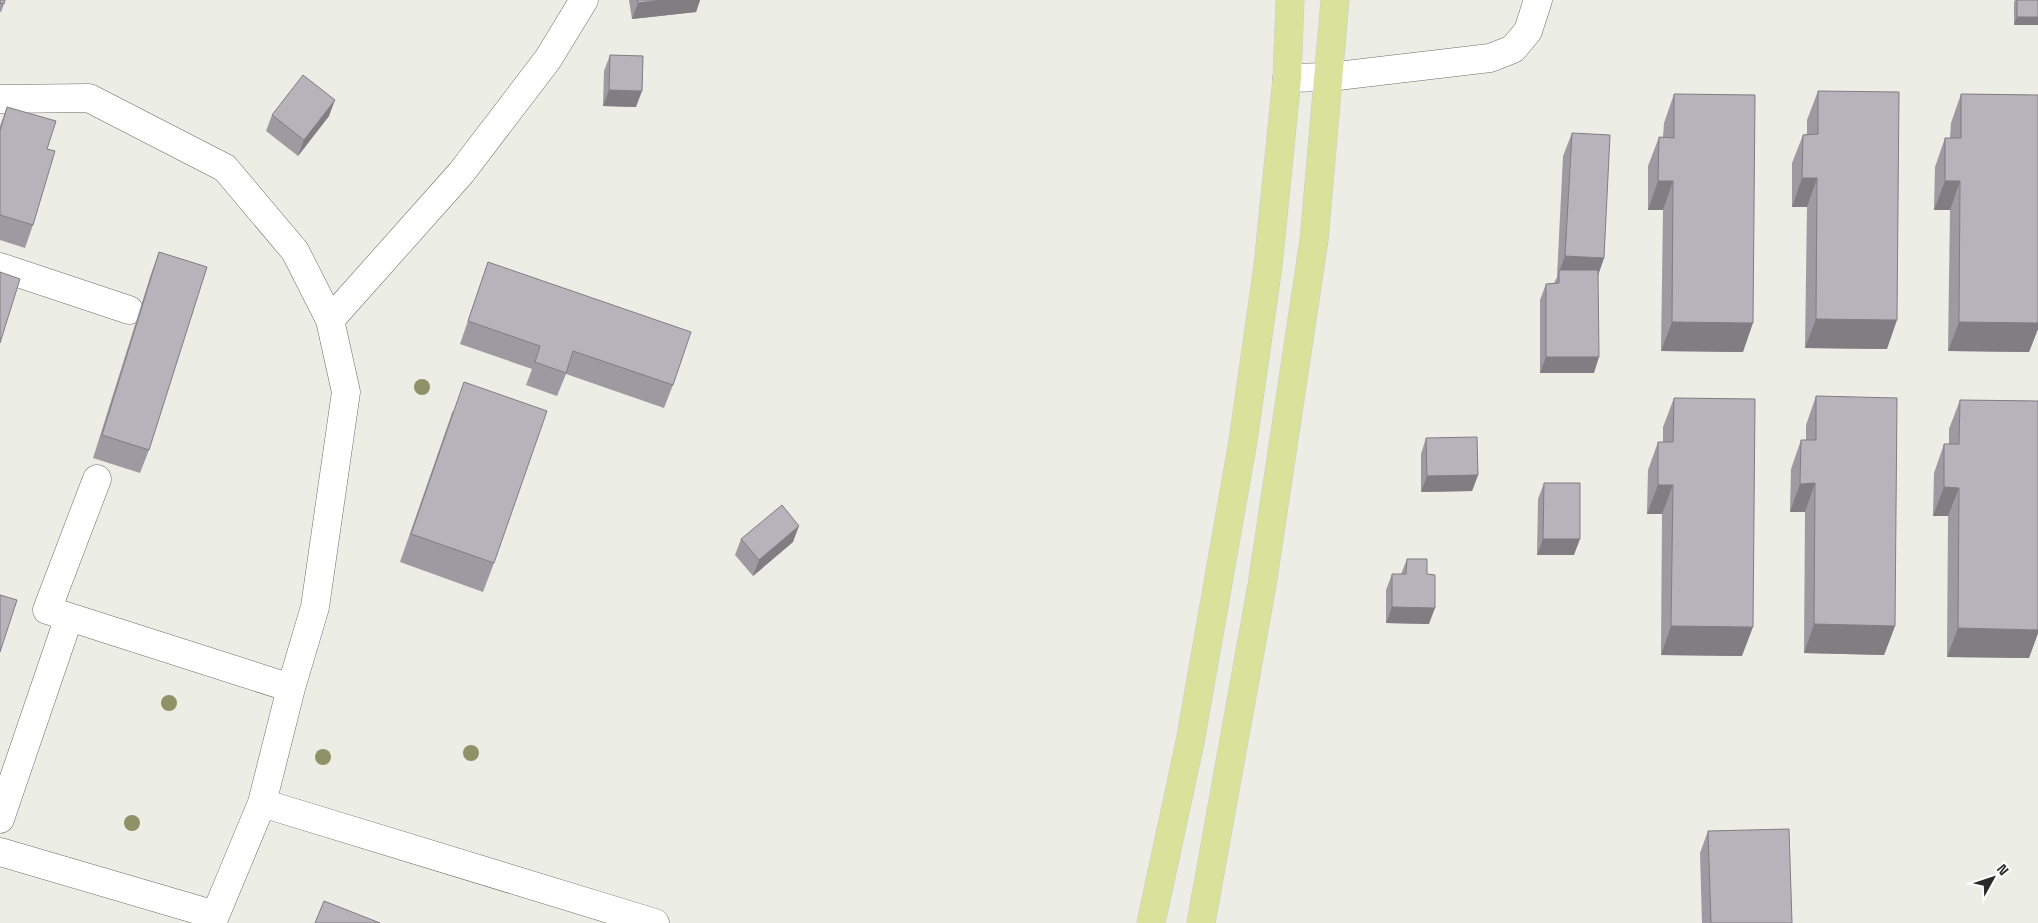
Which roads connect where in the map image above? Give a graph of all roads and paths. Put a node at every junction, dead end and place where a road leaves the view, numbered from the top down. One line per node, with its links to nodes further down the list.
1 (584, 0): 10 (street)
2 (1290, 0): 6 (main road)
3 (1335, 0): 5 (main road)
4 (1538, 0): 5 (street)
5 (1329, 77): 6 (street); 20 (main road)
6 (1287, 78): 19 (main road)
7 (0, 99): 10 (street)
8 (0, 267): 9 (street)
9 (129, 310)
10 (330, 320): 13 (street)
11 (97, 479): 12 (street)
12 (69, 617): 13 (street); 15 (street)
13 (291, 688): 14 (street)
14 (262, 803): 17 (street); 18 (street)
15 (0, 819)
16 (0, 852): 17 (street)
17 (213, 919)
18 (655, 923)
19 (1151, 923)
20 (1201, 923)

